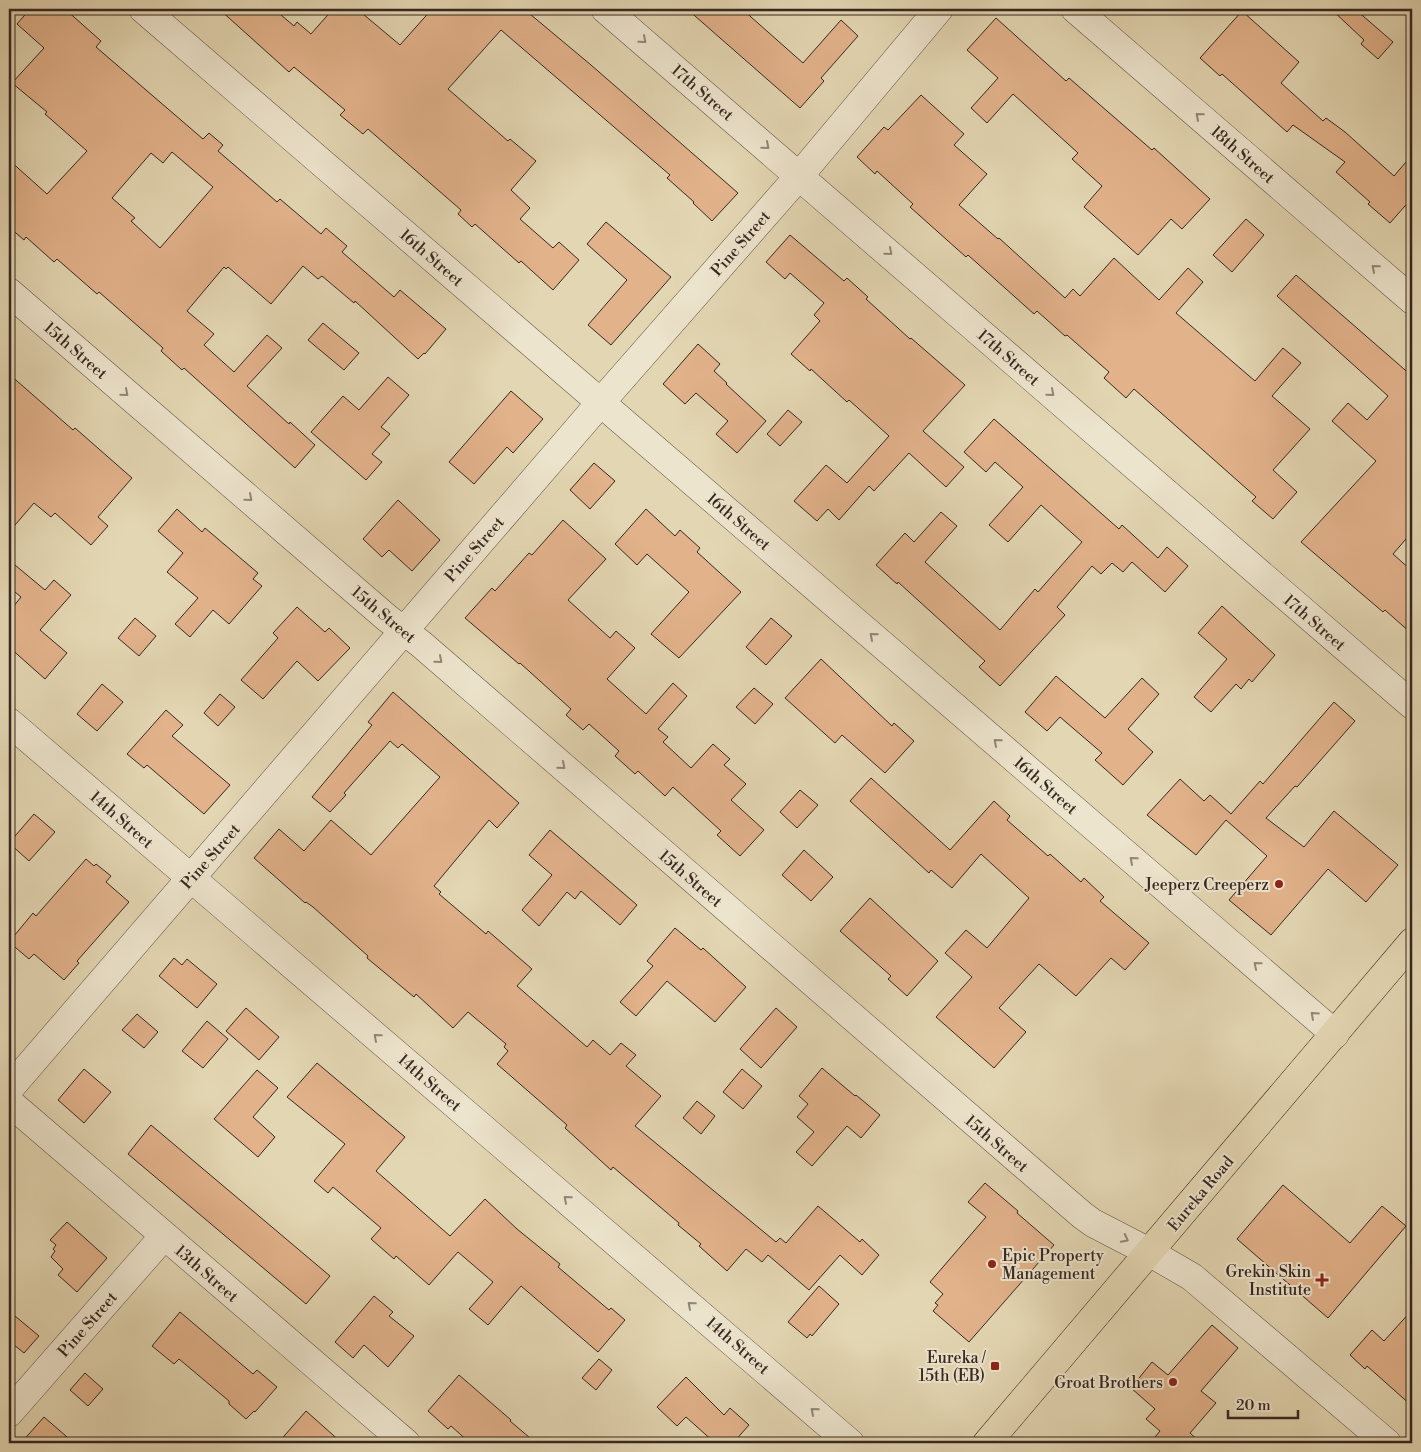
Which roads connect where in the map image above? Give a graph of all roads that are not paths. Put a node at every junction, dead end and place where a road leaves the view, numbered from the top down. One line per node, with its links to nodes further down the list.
1 (144, 9): 8 (street, 16th Street)
2 (606, 9): 5 (street, 17th Street, one-way to 5)
3 (939, 9): 5 (street, Pine Street)
4 (1074, 9): 7 (street, 18th Street, one-way to 4)
5 (800, 175): 8 (street, Pine Street); 10 (street, 17th Street, one-way to 10)
6 (9, 292): 9 (street, 15th Street, one-way to 9)
7 (1412, 300)
8 (601, 402): 9 (street, Pine Street); 14 (street, 16th Street, one-way to 8)
9 (404, 630): 12 (street, Pine Street); 18 (street, 15th Street, one-way to 18)
10 (1412, 705)
11 (9, 722): 12 (street, 14th Street)
12 (191, 879): 15 (street, Pine Street); 21 (street, 14th Street, one-way to 12)
13 (1412, 942): 14 (main road, Eureka Road)
14 (1335, 1034): 18 (main road, Eureka Road)
15 (9, 1089)
16 (9, 1102): 17 (street, 13th Street)
17 (164, 1236): 19 (street, Pine Street); 20 (street, 13th Street)
18 (1149, 1252): 22 (main road, Eureka Road); 23 (street, 15th Street)
19 (9, 1413)
20 (406, 1443)
21 (850, 1443)
22 (987, 1443)
23 (1387, 1443)

